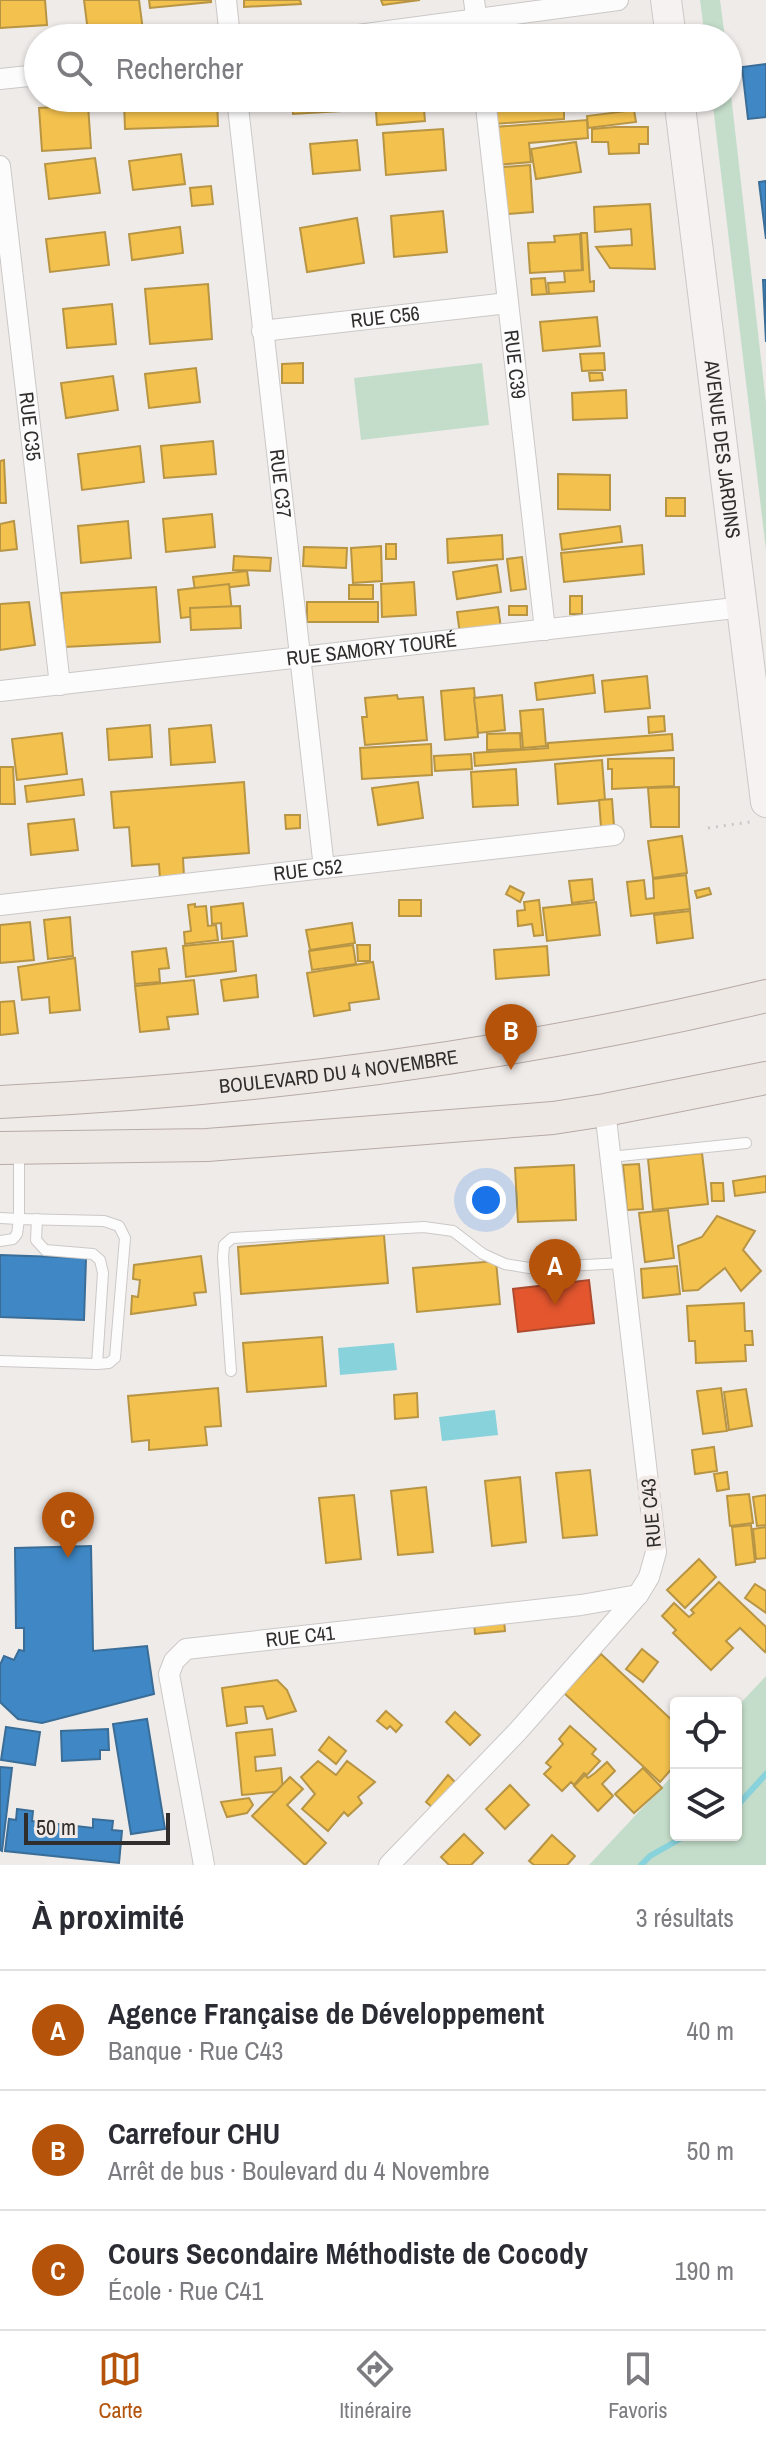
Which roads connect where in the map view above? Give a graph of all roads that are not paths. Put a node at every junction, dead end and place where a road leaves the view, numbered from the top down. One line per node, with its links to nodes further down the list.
1 (226, 0): 5 (street)
2 (618, 0): 4 (street)
3 (666, 0): 7 (main road)
4 (477, 19): 6 (street)
5 (229, 24)
6 (440, 24)
7 (669, 24)
8 (24, 76): 9 (street)
9 (0, 79)
10 (239, 112): 15 (street, RUE C37)
11 (487, 112): 14 (street, RUE C39)
12 (681, 112): 16 (main road, AVENUE DES JARDINS)
13 (0, 166): 19 (street, RUE C35)
14 (508, 303): 15 (street, RUE C56); 17 (street, RUE C39)
15 (262, 331): 18 (street, RUE C37)
16 (744, 607): 17 (street, RUE SAMORY TOURÉ); 21 (main road, AVENUE DES JARDINS)
17 (545, 630): 18 (street, RUE SAMORY TOURÉ)
18 (300, 658): 19 (street, RUE SAMORY TOURÉ); 23 (street, RUE C37)
19 (60, 685): 20 (street, RUE SAMORY TOURÉ)
20 (0, 691)
21 (759, 812)
22 (614, 835): 23 (street, RUE C52)
23 (324, 868): 24 (street, RUE C52)
24 (0, 905)
25 (766, 996): 27 (main road, BOULEVARD DU 4 NOVEMBRE)
26 (766, 1078): 28 (main road)
27 (0, 1102)
28 (605, 1110): 30 (main road); 31 (street, RUE C43)
29 (746, 1143): 31 (lane)
30 (10, 1148): 33 (lane)
31 (610, 1157): 36 (street, RUE C43)
32 (0, 1218): 33 (lane)
33 (19, 1219): 34 (lane); 35 (lane)
34 (37, 1219): 38 (lane); 38 (lane)
35 (0, 1241)
36 (623, 1263): 39 (lane); 40 (street, RUE C43)
37 (0, 1361): 38 (lane)
38 (97, 1364)
39 (231, 1371)
40 (638, 1595): 41 (street, RUE C41); 42 (street, RUE C43)
41 (204, 1865)
42 (389, 1865)

